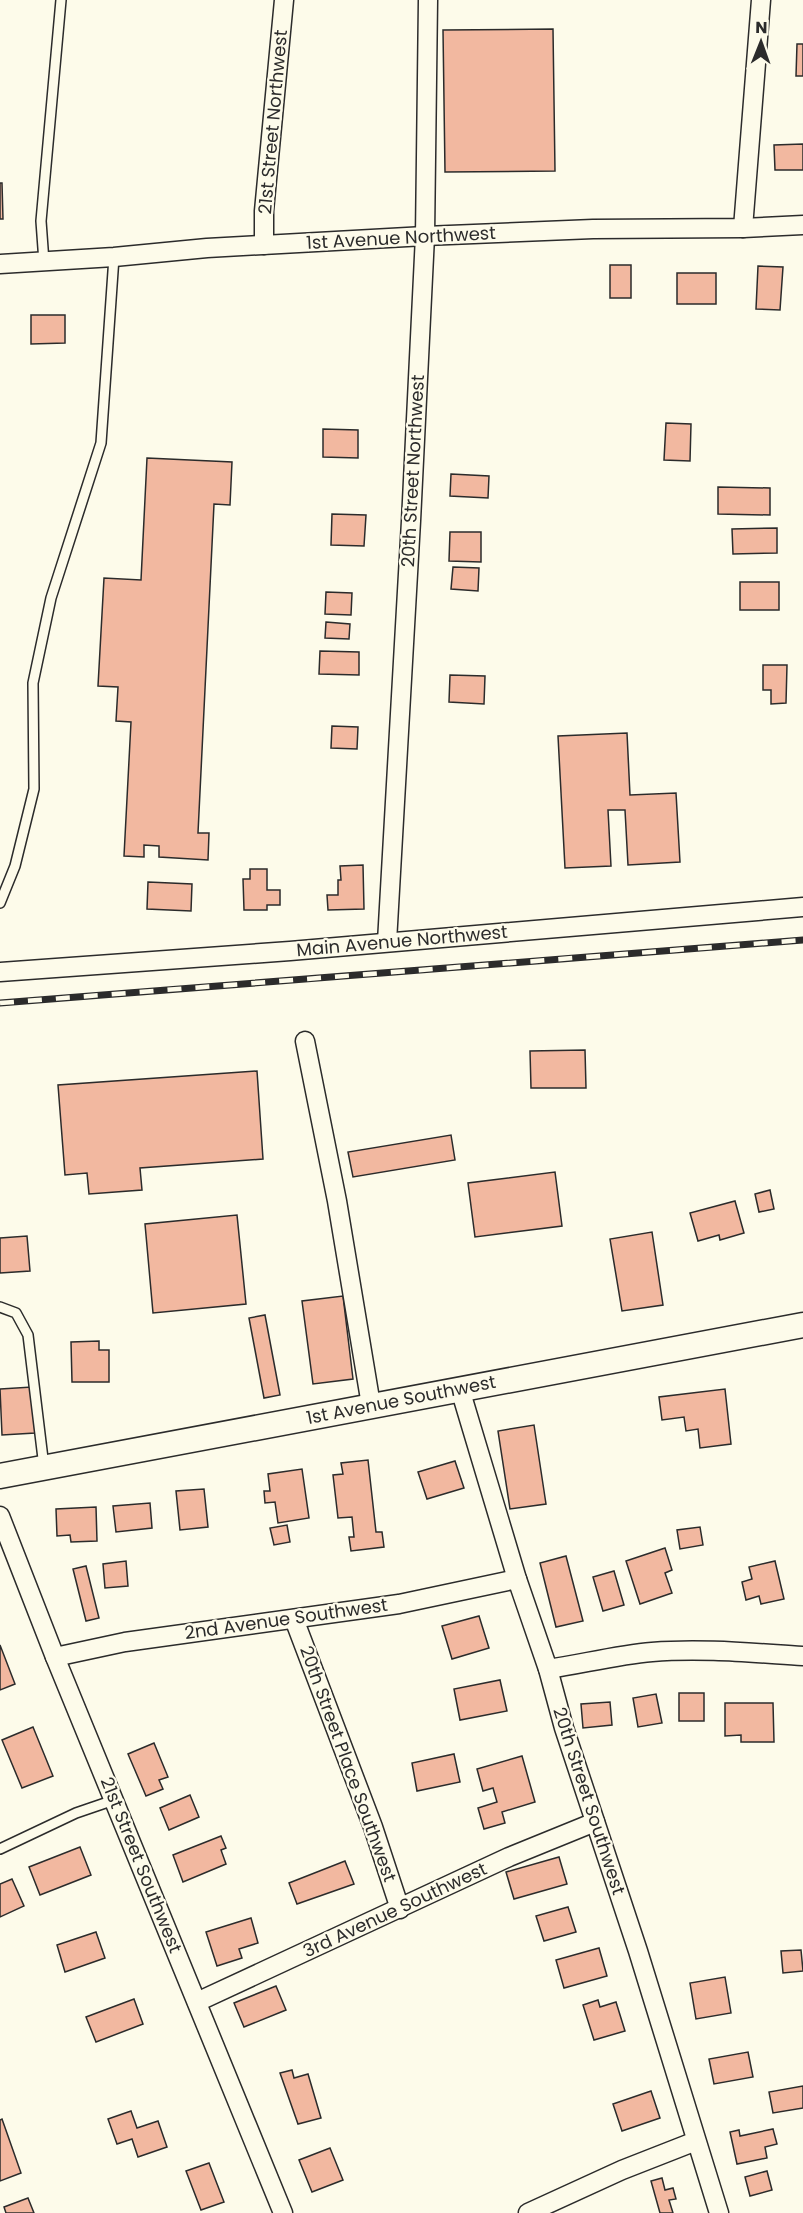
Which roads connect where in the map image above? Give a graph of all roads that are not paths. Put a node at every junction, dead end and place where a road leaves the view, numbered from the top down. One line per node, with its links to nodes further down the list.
1 (61, 0): 10 (lane)
2 (284, 0): 8 (street, 21st Street Northwest)
3 (428, 0): 7 (street, 20th Street Northwest)
4 (761, 0): 6 (street)
5 (803, 225): 6 (street, 1st Avenue Northwest)
6 (743, 228): 7 (street, 1st Avenue Northwest)
7 (425, 236): 8 (street, 1st Avenue Northwest); 14 (street, 20th Street Northwest)
8 (264, 245): 9 (street, 1st Avenue Northwest)
9 (114, 257): 10 (street, 1st Avenue Northwest); 12 (lane)
10 (44, 262): 11 (street, 1st Avenue Northwest)
11 (0, 264)
12 (0, 903)
13 (803, 907): 14 (street, Main Avenue Northwest)
14 (387, 942): 15 (street, Main Avenue Northwest)
15 (0, 972)
16 (305, 1041): 20 (street)
17 (0, 1307): 21 (lane)
18 (803, 1324): 19 (main road, 1st Avenue Southwest)
19 (460, 1389): 20 (main road, 1st Avenue Southwest); 24 (street, 20th Street Southwest)
20 (371, 1405): 21 (main road, 1st Avenue Southwest)
21 (45, 1467): 22 (main road, 1st Avenue Southwest)
22 (0, 1476)
23 (0, 1516): 27 (street, 21st Street Southwest)
24 (517, 1579): 25 (street, 2nd Avenue Southwest); 28 (street, 20th Street Southwest)
25 (294, 1619): 27 (street, 2nd Avenue Southwest); 32 (street, 20th Street Place Southwest)
26 (803, 1656): 28 (street)
27 (55, 1657): 29 (street, 21st Street Southwest)
28 (548, 1669): 30 (street, 20th Street Southwest)
29 (114, 1800): 31 (lane); 33 (street, 21st Street Southwest)
30 (596, 1822): 32 (street, 3rd Avenue Southwest); 34 (street, 20th Street Southwest)
31 (0, 1849)
32 (400, 1909): 33 (street, 3rd Avenue Southwest)
33 (197, 2002): 35 (street, 21st Street Southwest)
34 (696, 2141): 36 (street); 37 (street, 20th Street Southwest)
35 (283, 2213)
36 (528, 2213)
37 (719, 2213)

